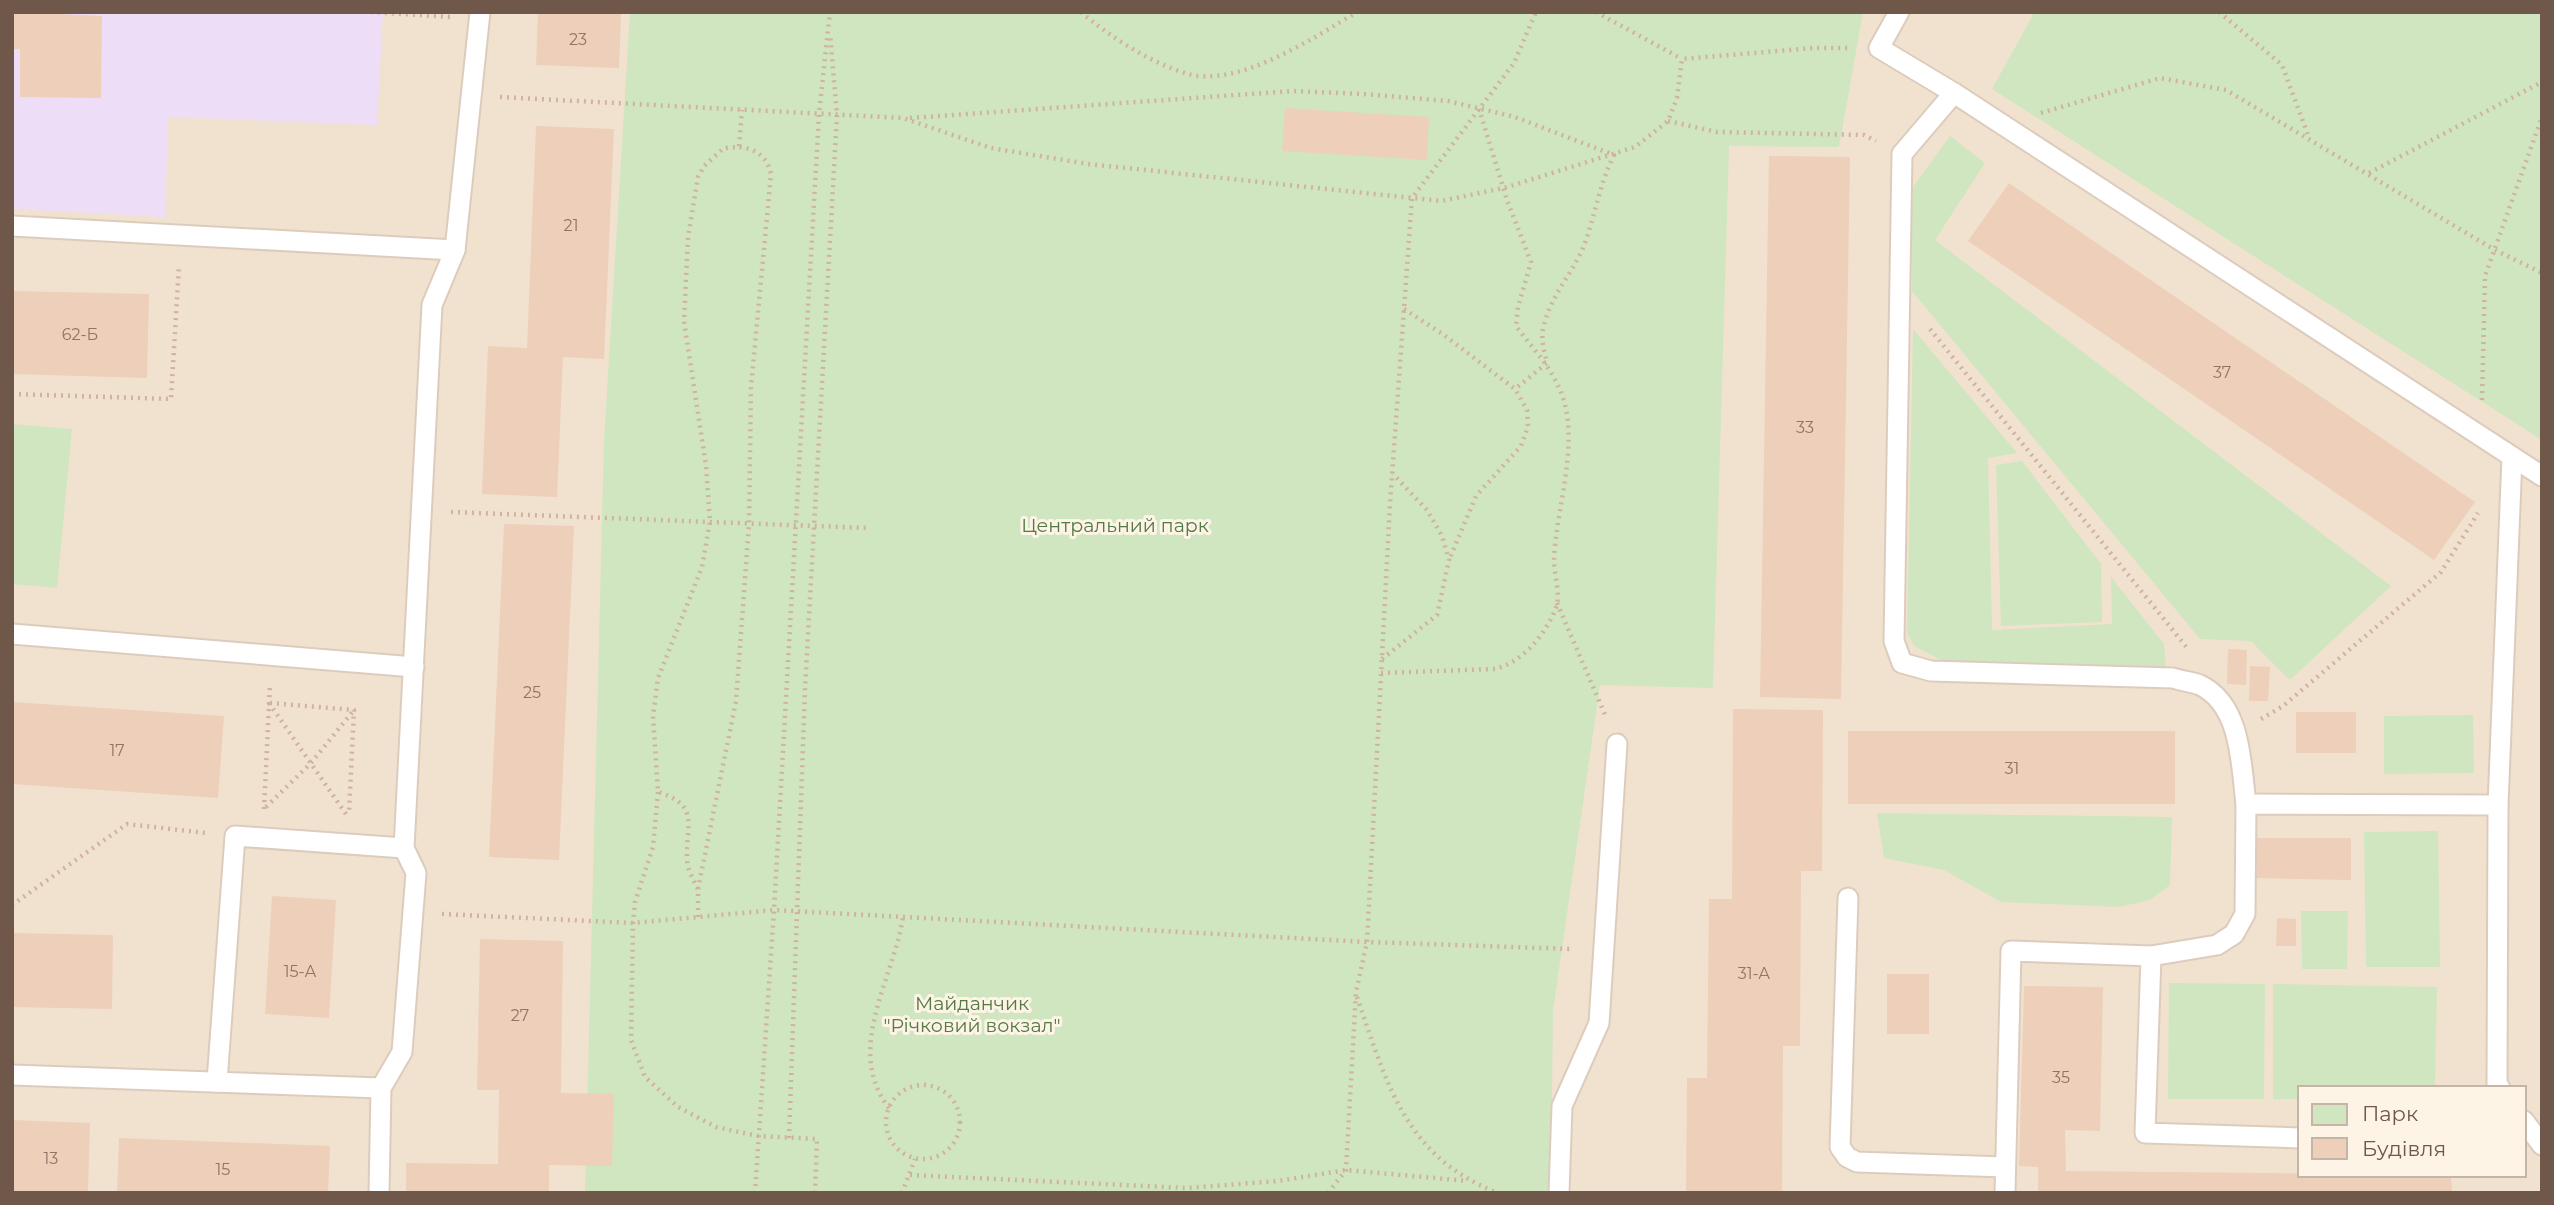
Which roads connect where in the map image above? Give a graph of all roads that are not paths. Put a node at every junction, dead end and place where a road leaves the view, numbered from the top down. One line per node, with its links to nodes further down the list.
1 (1899, 12): 3 (lane)
2 (479, 16): 5 (lane)
3 (1954, 93): 6 (lane); 11 (lane)
4 (12, 226): 5 (lane)
5 (455, 250): 9 (lane)
6 (2512, 457): 7 (lane); 12 (lane)
7 (2542, 476)
8 (12, 634): 9 (lane)
9 (414, 667): 13 (lane)
10 (1617, 744): 25 (lane)
11 (2246, 804): 12 (lane); 15 (lane)
12 (2498, 805): 18 (lane)
13 (404, 848): 17 (lane); 19 (lane)
14 (1848, 898): 23 (lane)
15 (2151, 956): 21 (lane); 23 (lane)
16 (12, 1075): 17 (lane)
17 (217, 1082): 19 (lane)
18 (2498, 1086)
19 (381, 1088): 24 (lane)
20 (2526, 1124): 22 (lane)
21 (2298, 1138)
22 (2542, 1146)
23 (2005, 1167): 26 (lane)
24 (379, 1193)
25 (1559, 1193)
26 (2005, 1193)

